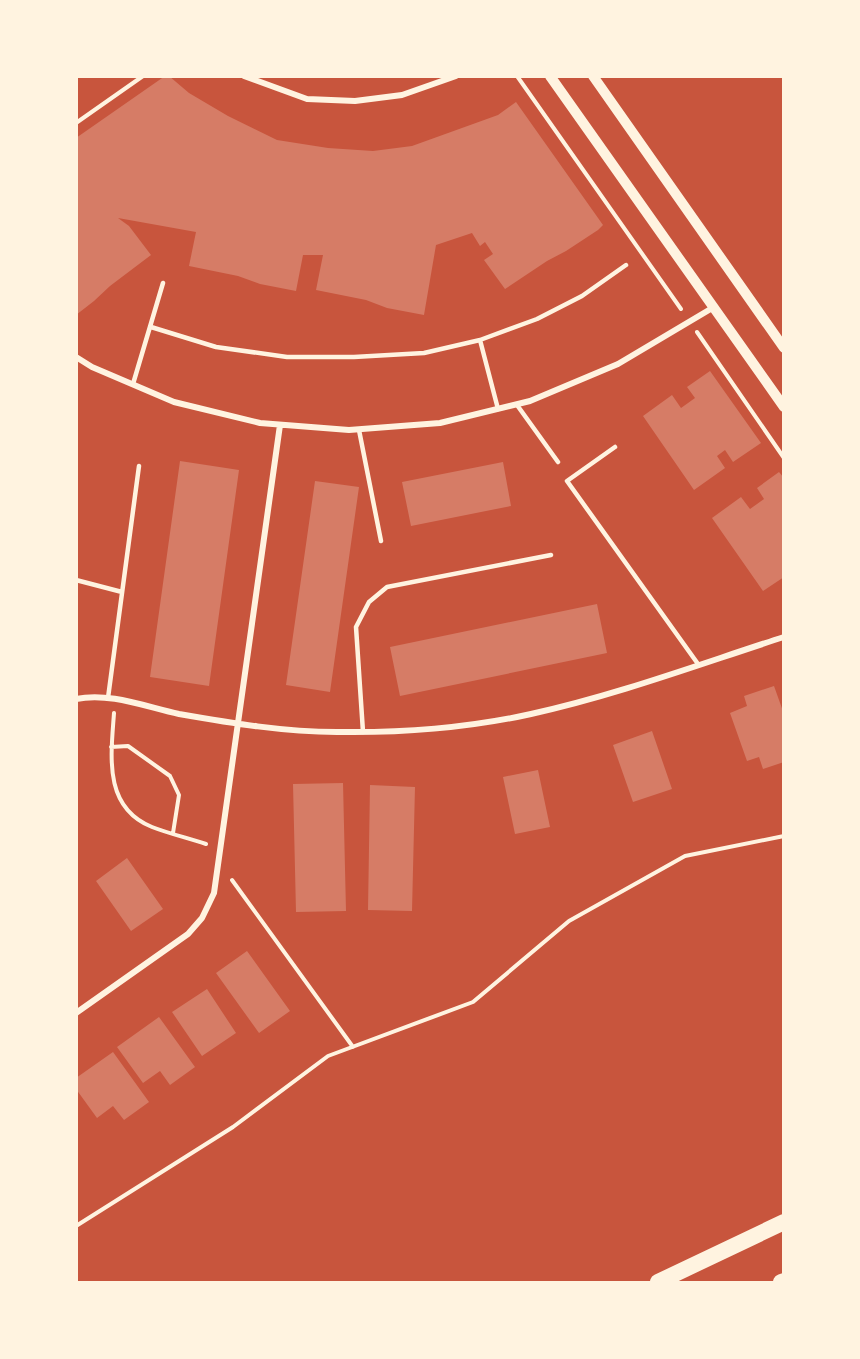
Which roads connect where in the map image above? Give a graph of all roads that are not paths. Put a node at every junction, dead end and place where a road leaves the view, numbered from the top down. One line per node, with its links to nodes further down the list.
1 (244, 76): 2 (street)
2 (456, 76)
3 (550, 76): 7 (street)
4 (593, 76): 10 (street)
5 (626, 265): 9 (lane)
6 (164, 283): 8 (lane)
7 (714, 307): 13 (street); 14 (street)
8 (151, 327): 9 (lane); 12 (lane)
9 (480, 340): 15 (lane)
10 (783, 348)
11 (76, 357): 12 (street)
12 (133, 384): 16 (street)
13 (516, 405): 15 (street); 19 (lane)
14 (783, 407)
15 (498, 409): 17 (street)
16 (280, 424): 17 (street); 29 (street)
17 (359, 430): 21 (lane)
18 (615, 447): 26 (lane)
19 (558, 462)
20 (139, 466): 24 (lane)
21 (381, 541)
22 (551, 555): 30 (lane)
23 (76, 580): 24 (lane)
24 (122, 592): 28 (lane)
25 (783, 637): 26 (street)
26 (698, 664): 30 (street)
27 (76, 699): 28 (street)
28 (112, 699): 29 (street)
29 (239, 724): 30 (street); 31 (street)
30 (363, 732)
31 (76, 1013)
32 (783, 1222): 33 (highway)
33 (658, 1282)

